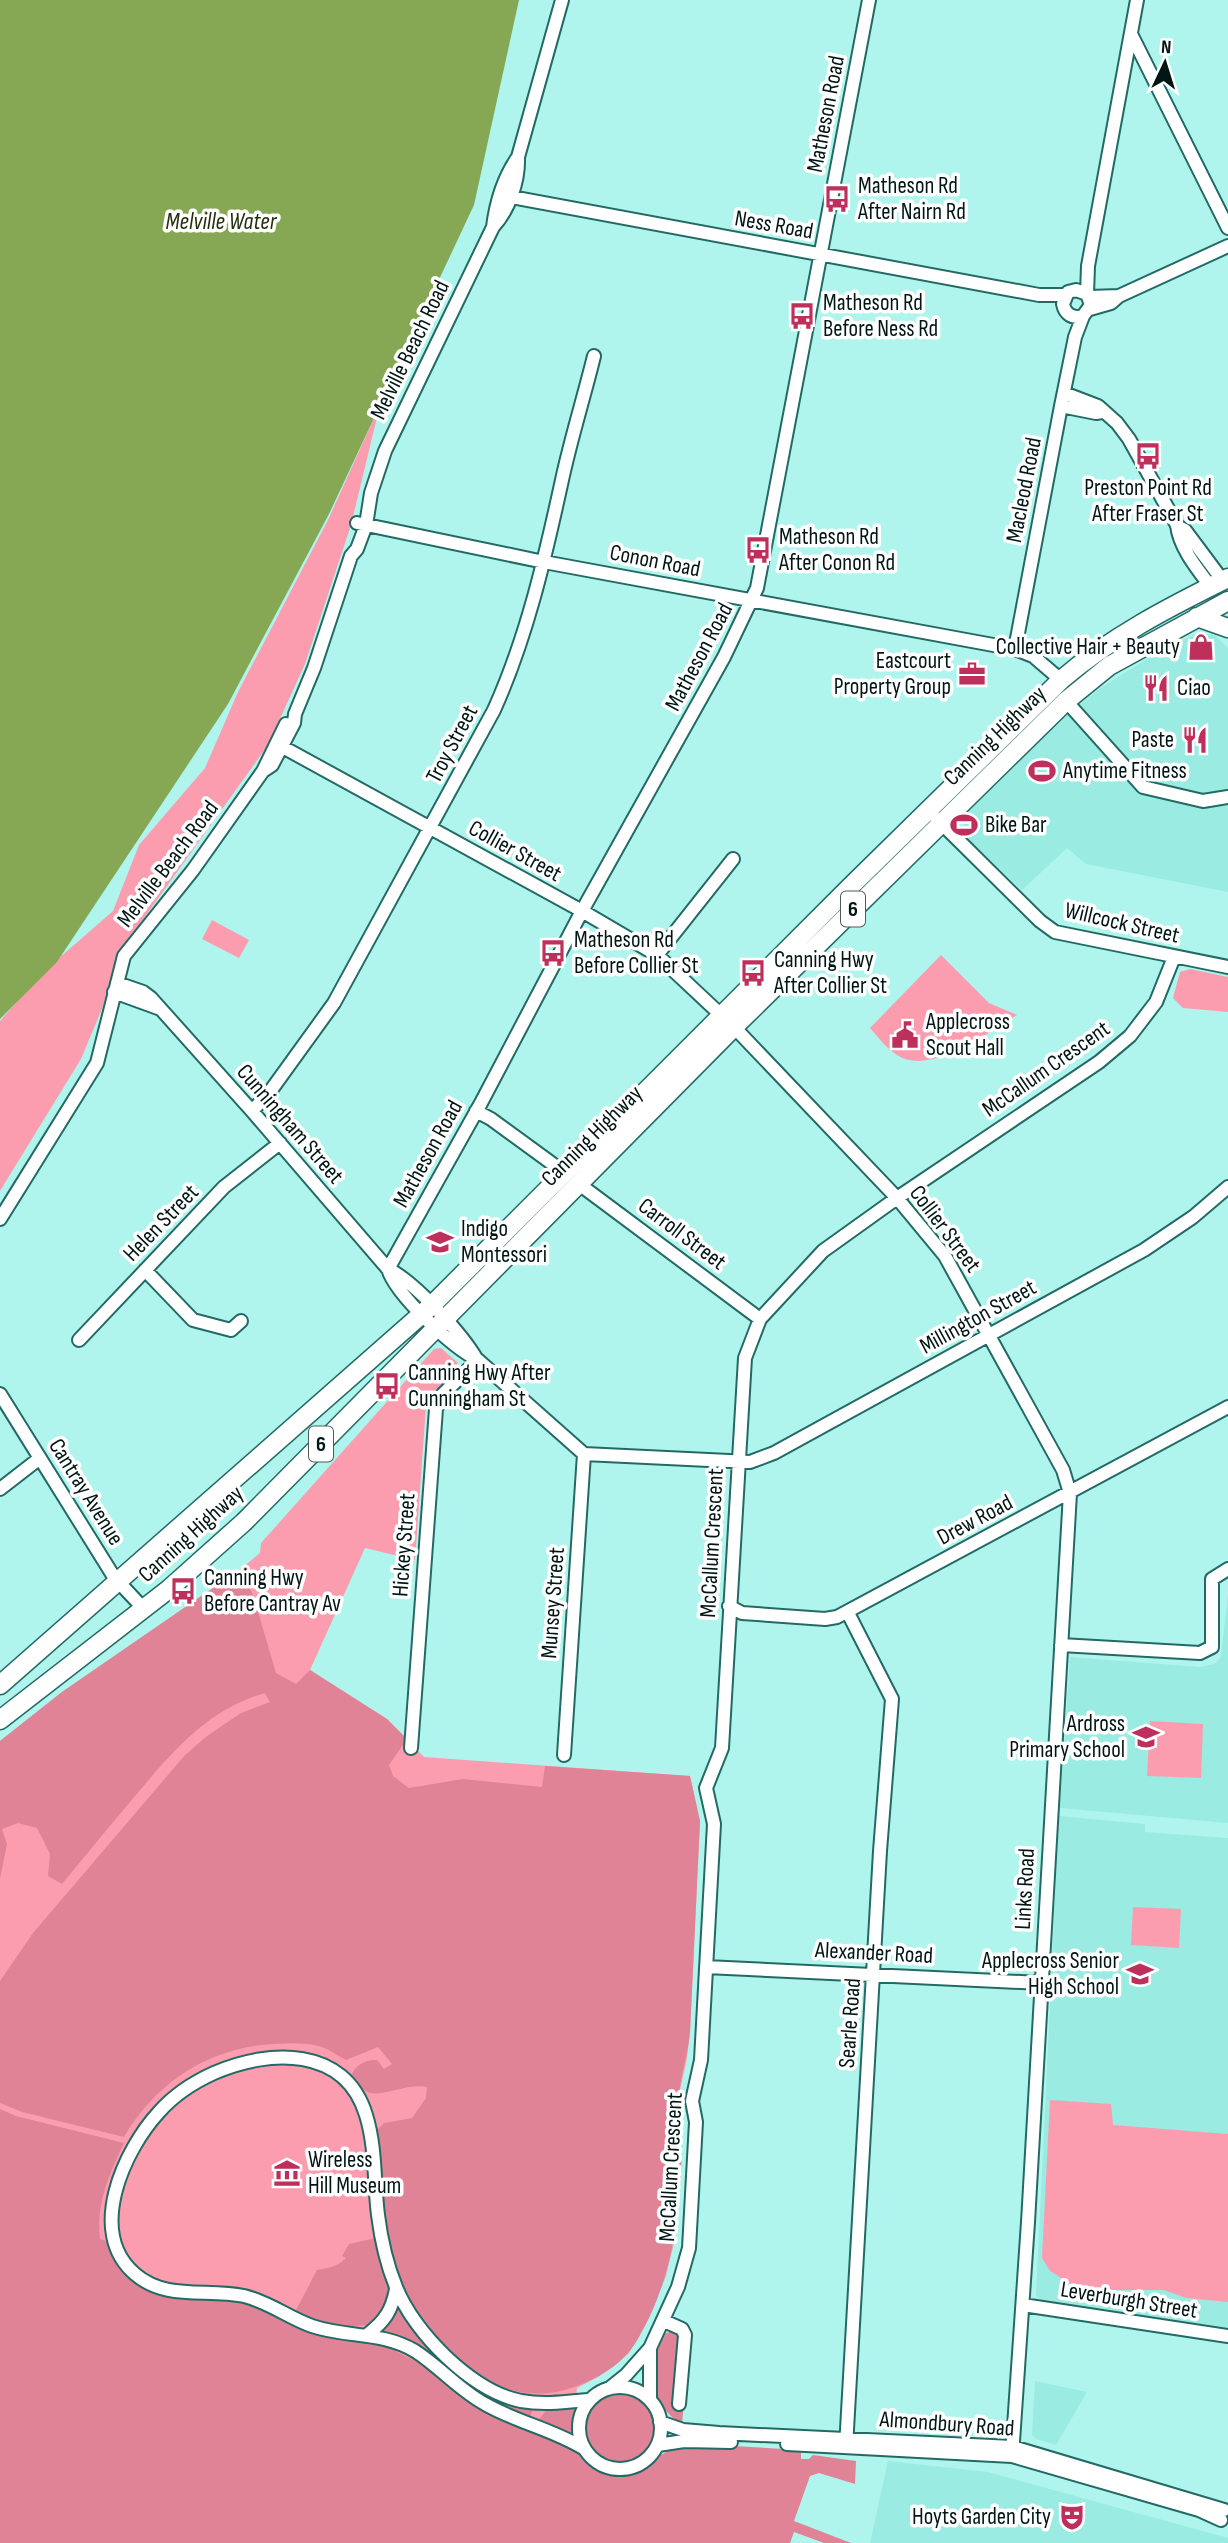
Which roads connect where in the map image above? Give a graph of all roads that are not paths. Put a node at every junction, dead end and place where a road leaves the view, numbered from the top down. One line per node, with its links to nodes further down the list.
1 (562, 0): 5 (street, Melville Beach Road)
2 (869, 0): 8 (street, Matheson Road)
3 (1138, 0): 4 (street, Macleod Road)
4 (1131, 34): 6 (street); 9 (street, Macleod Road)
5 (505, 197): 8 (street, Ness Road); 12 (street, Melville Beach Road)
6 (1228, 228)
7 (1228, 246): 9 (street, Ness Road)
8 (820, 255): 9 (street, Ness Road); 15 (street, Matheson Road)
9 (1077, 303): 11 (street, Macleod Road)
10 (594, 356): 13 (street, Troy Street)
11 (1062, 400): 14 (street); 18 (street, Macleod Road)
12 (361, 524): 13 (street, Conon Road); 21 (street, Melville Beach Road)
13 (544, 562): 15 (street, Conon Road); 24 (street, Troy Street)
14 (1224, 592): 16 (highway, Canning Highway / 6); 19 (highway, Canning Highway / 6)
15 (751, 601): 18 (street, Conon Road); 26 (street, Matheson Road)
16 (1197, 617): 17 (highway); 20 (highway, Canning Highway / 6)
17 (1228, 628)
18 (1015, 649): 19 (street, Conon Road)
19 (1061, 680): 23 (highway, Canning Highway / 6)
20 (1066, 701): 22 (street); 23 (highway, Canning Highway / 6)
21 (280, 745): 24 (street, Collier Street); 30 (street, Melville Beach Road)
22 (1228, 797)
23 (935, 816): 28 (street, Willcock Street); 31 (highway, Canning Highway / 6)
24 (430, 828): 26 (street, Collier Street); 32 (street, Troy Street)
25 (733, 859): 27 (street)
26 (582, 911): 27 (street, Collier Street); 33 (street, Matheson Road)
27 (657, 955): 31 (street, Collier Street)
28 (1174, 957): 29 (street, Willcock Street); 37 (street, McCallum Crescent)
29 (1228, 967)
30 (119, 989): 32 (street, Cunningham Street); 38 (street, Melville Beach Road)
31 (727, 1021): 35 (highway, Canning Highway / 6); 37 (street, Collier Street)
32 (252, 1111): 34 (street, Cunningham Street)
33 (477, 1111): 35 (street, Carroll Street); 39 (street, Matheson Road)
34 (280, 1143): 39 (street, Cunningham Street); 40 (street, Helen Street)
35 (572, 1178): 41 (highway, Canning Highway / 6); 42 (street, Carroll Street); 44 (highway, Canning Highway / 6)
36 (1228, 1187): 45 (street, Millington Street)
37 (897, 1198): 42 (street, McCallum Crescent); 45 (street, Collier Street)
38 (0, 1219)
39 (388, 1269): 41 (street, Cunningham Street)
40 (145, 1270): 43 (street); 46 (street, Helen Street)
41 (427, 1310): 44 (street, Cunningham Street); 56 (highway, Canning Highway / 6)
42 (760, 1318): 52 (street, McCallum Crescent)
43 (241, 1321)
44 (440, 1324): 47 (street, Cunningham Street); 58 (highway, Canning Highway / 6)
45 (990, 1334): 52 (street, Millington Street); 54 (street, Collier Street)
46 (79, 1340)
47 (478, 1360): 50 (street, Cunningham Street); 63 (street, Hickey Street)
48 (0, 1394): 51 (street, Cantray Avenue)
49 (1228, 1407): 54 (street, Drew Road)
50 (584, 1454): 52 (street); 64 (street, Munsey Street)
51 (40, 1458): 53 (street); 56 (street, Cantray Avenue)
52 (738, 1460): 57 (street, McCallum Crescent)
53 (0, 1489)
54 (1070, 1493): 59 (street, Drew Road); 60 (street, Links Road)
55 (1228, 1569): 60 (street)
56 (118, 1582): 58 (street, Cantray Avenue); 61 (highway, Canning Highway / 6)
57 (729, 1606): 59 (street, Drew Road); 65 (street, McCallum Crescent)
58 (143, 1608): 62 (highway, Canning Highway / 6)
59 (848, 1613): 66 (street, Searle Road)
60 (1061, 1645): 67 (street, Links Road)
61 (0, 1685)
62 (0, 1720)
63 (411, 1748)
64 (564, 1755)
65 (706, 1967): 66 (street, Alexander Road); 70 (street, McCallum Crescent)
66 (874, 1973): 67 (street, Alexander Road); 79 (street, Searle Road)
67 (1041, 1983): 69 (street, Links Road)
68 (397, 2289): 71 (street); 71 (street); 75 (street)
69 (1023, 2305): 72 (street, Leverburgh Street); 82 (street, Links Road)
70 (664, 2321): 73 (street, McCallum Crescent); 77 (street)
71 (368, 2334): 81 (street)
72 (1228, 2336)
73 (650, 2348): 74 (street, McCallum Crescent); 76 (street, McCallum Crescent)
74 (611, 2387): 75 (street); 76 (street)
75 (588, 2400): 81 (street)
76 (650, 2400): 78 (street)
77 (678, 2404)
78 (660, 2422): 79 (street, Almondbury Road); 80 (street)
79 (846, 2443): 80 (street, Almondbury Road); 82 (street, Almondbury Road)
80 (657, 2445): 81 (street)
81 (583, 2448)
82 (1013, 2451): 83 (street, Almondbury Road)
83 (1225, 2516)

